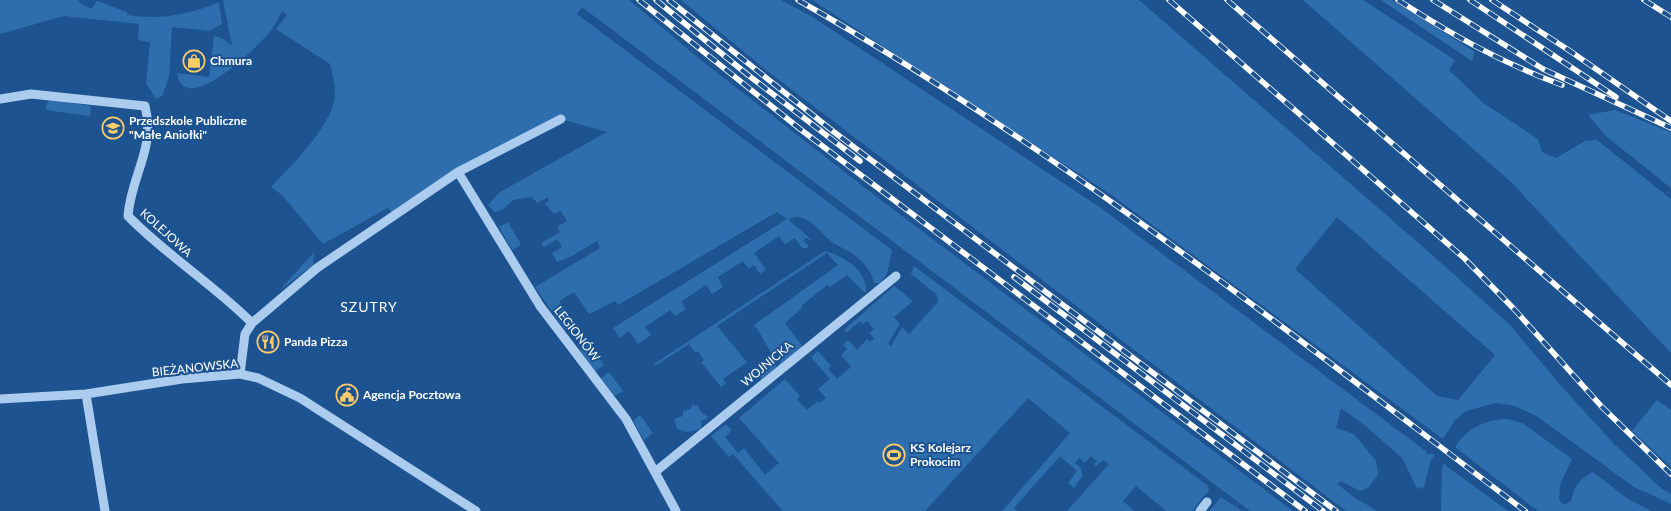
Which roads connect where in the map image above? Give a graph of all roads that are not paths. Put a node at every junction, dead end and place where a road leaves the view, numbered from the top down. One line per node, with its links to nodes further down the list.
1 (0, 98): 5 (street, KOLEJOWA)
2 (561, 119): 3 (street)
3 (458, 172): 5 (street); 9 (street, LEGIONÓW)
4 (896, 276): 9 (street, WOJNICKA)
5 (252, 323): 6 (street)
6 (240, 374): 7 (street, BIEŻANOWSKA); 12 (street, BIEŻANOWSKA)
7 (86, 394): 8 (street, BIEŻANOWSKA); 11 (street)
8 (0, 399)
9 (655, 472): 13 (street, LEGIONÓW)
10 (1207, 502): 14 (street)
11 (105, 511)
12 (476, 511)
13 (676, 511)
14 (1200, 511)

